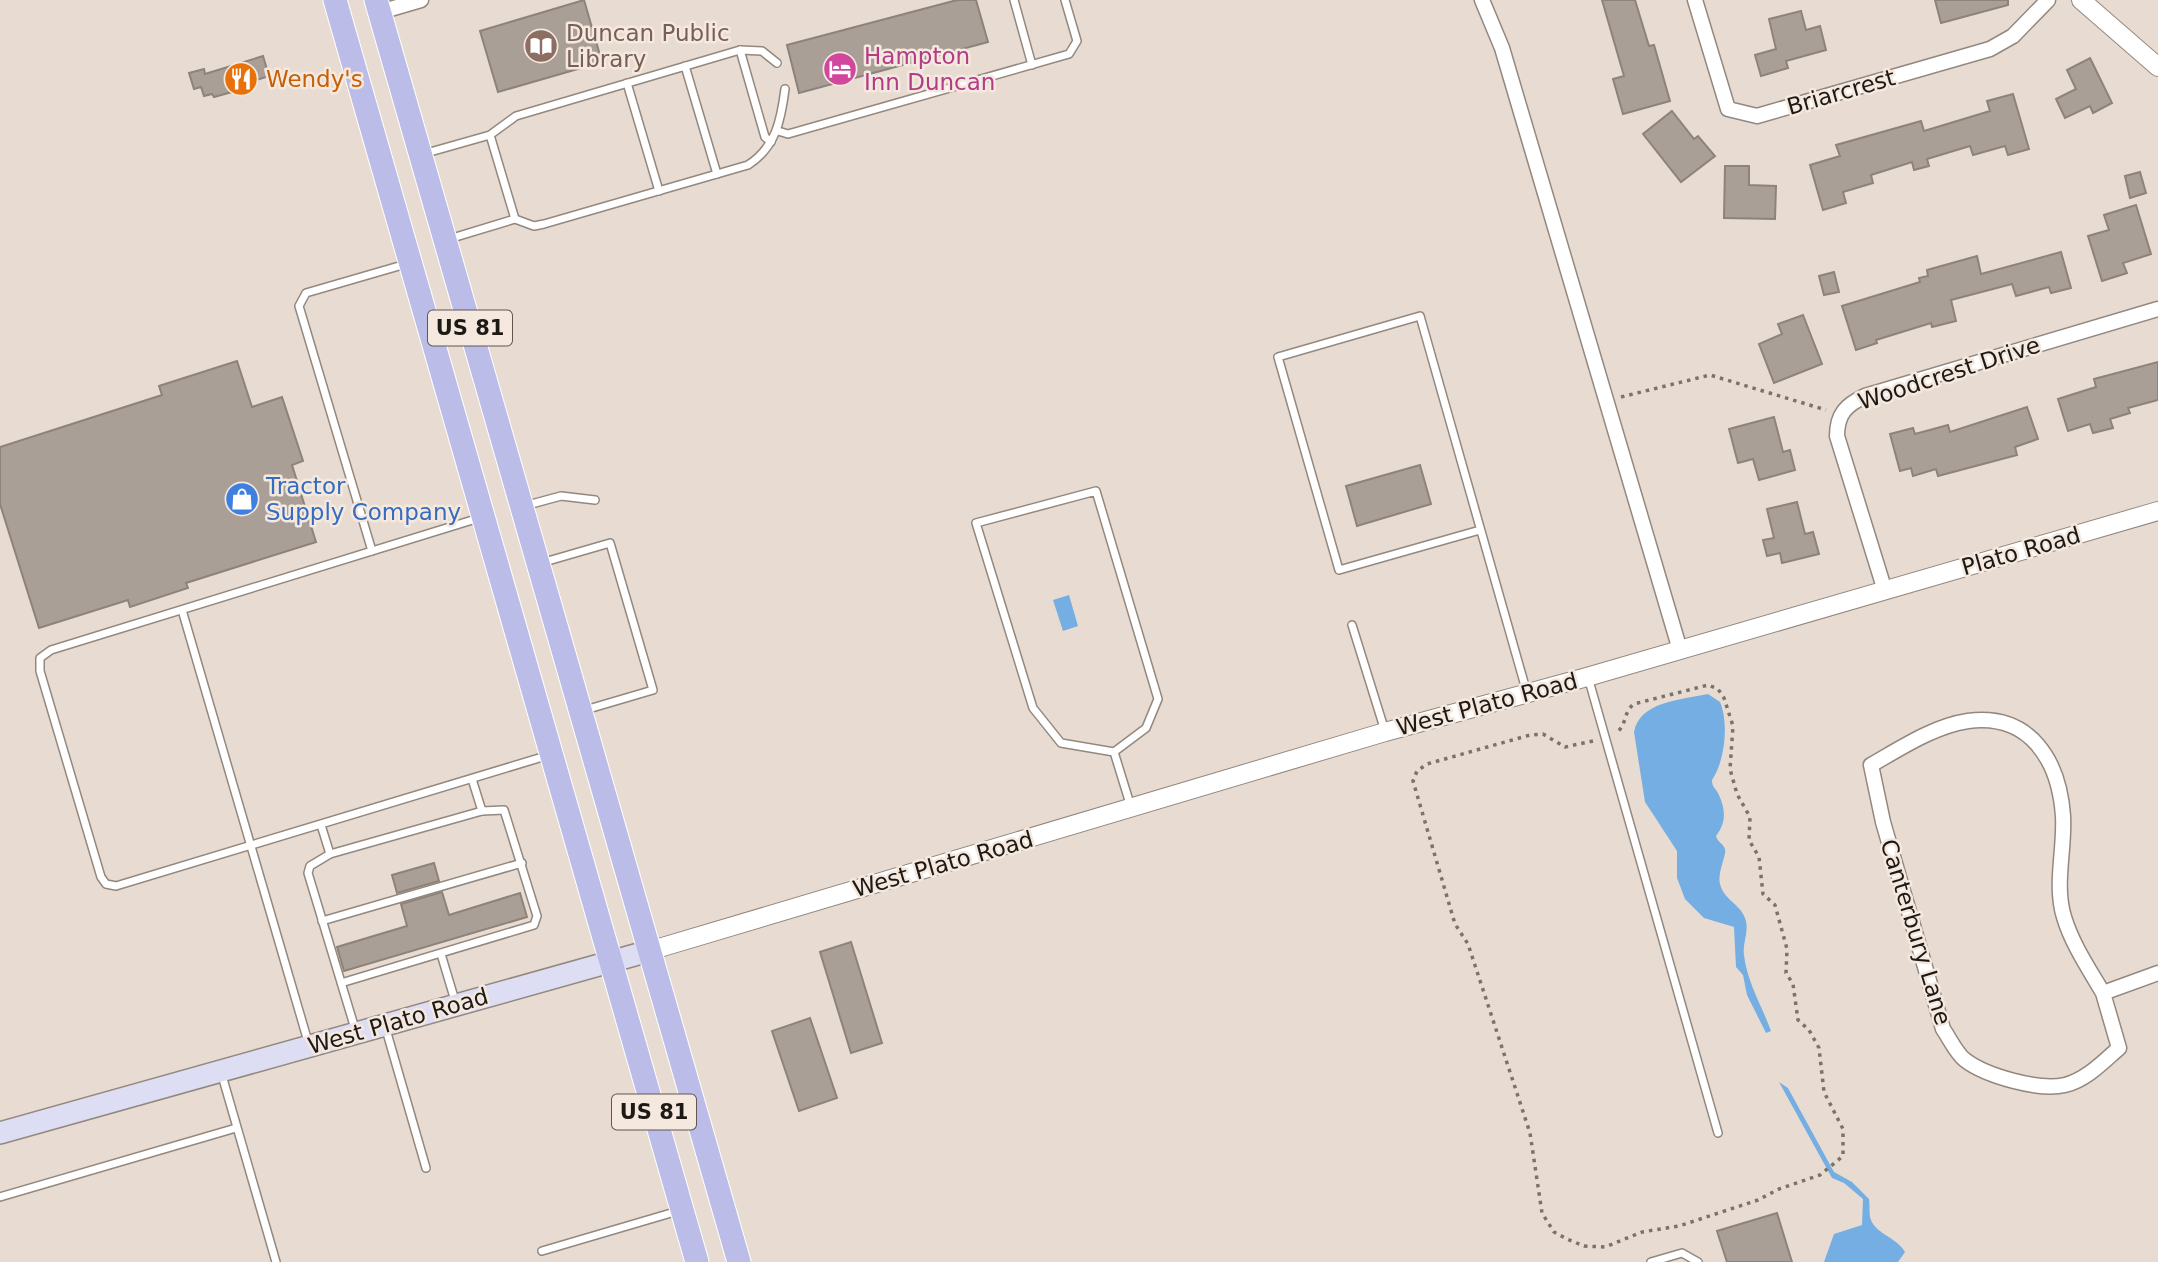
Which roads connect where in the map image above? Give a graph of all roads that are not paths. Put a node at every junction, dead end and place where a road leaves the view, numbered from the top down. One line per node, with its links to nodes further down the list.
1 (421, 0): 9 (street)
2 (1014, 0): 12 (lane)
3 (1065, 0): 12 (lane)
4 (1482, 0): 37 (street)
5 (1695, 0): 6 (street, Briarcrest)
6 (2048, 0)
7 (2081, 0): 14 (street)
8 (339, 1): 25 (main road, US 81)
9 (378, 6): 20 (main road, US 81)
10 (740, 50): 11 (lane); 13 (lane); 19 (lane)
11 (777, 62)
12 (1032, 65): 17 (lane)
13 (685, 66): 15 (lane); 21 (lane)
14 (2158, 66)
15 (627, 83): 18 (lane); 22 (lane)
16 (785, 89): 17 (lane)
17 (778, 131): 19 (lane)
18 (490, 135): 20 (lane); 23 (lane)
19 (771, 142): 21 (lane)
20 (421, 155): 24 (main road, US 81)
21 (717, 174): 22 (lane)
22 (659, 191): 23 (lane)
23 (515, 219): 24 (lane)
24 (445, 240): 28 (main road, US 81)
25 (410, 263): 30 (main road, US 81); 32 (lane)
26 (2158, 309): 34 (street, Woodcrest Drive)
27 (596, 499): 28 (lane)
28 (522, 506): 30 (main road); 33 (main road, US 81)
29 (2158, 510): 34 (street, Plato Road)
30 (484, 517): 32 (lane); 43 (main road, US 81)
31 (1480, 530): 31 (lane); 39 (lane)
32 (372, 551): 35 (lane)
33 (538, 564): 40 (main road, US 81); 40 (lane)
34 (1885, 591): 37 (street, West Plato Road)
35 (182, 610): 48 (lane); 48 (lane)
36 (1352, 625): 41 (lane)
37 (1680, 650): 38 (street, West Plato Road)
38 (1587, 677): 39 (street, West Plato Road); 65 (lane)
39 (1527, 693): 41 (street, West Plato Road)
40 (581, 712): 52 (main road, US 81)
41 (1385, 732): 45 (street, West Plato Road)
42 (1114, 752): 42 (lane); 45 (lane)
43 (550, 755): 44 (lane); 54 (main road, US 81)
44 (472, 779): 46 (lane); 47 (lane)
45 (1131, 808): 52 (street, West Plato Road)
46 (482, 811): 49 (lane); 50 (lane)
47 (321, 825): 48 (lane); 49 (lane)
48 (252, 845): 61 (lane)
49 (330, 855): 51 (lane)
50 (522, 863): 51 (lane); 53 (lane)
51 (322, 920): 56 (lane)
52 (649, 951): 54 (main road, West Plato Road); 72 (main road, US 81)
53 (441, 954): 56 (lane); 58 (lane)
54 (610, 961): 58 (main road, West Plato Road); 68 (main road, US 81)
55 (2158, 973): 57 (street)
56 (341, 983): 60 (lane)
57 (2103, 993): 57 (street, Canterbury Lane)
58 (457, 1005): 59 (main road, West Plato Road)
59 (385, 1025): 60 (main road, West Plato Road); 66 (lane)
60 (356, 1033): 61 (main road, West Plato Road)
61 (309, 1046): 62 (main road, West Plato Road)
62 (221, 1071): 63 (lane); 64 (main road, West Plato Road)
63 (236, 1128): 67 (lane); 70 (lane)
64 (0, 1133)
65 (1718, 1133)
66 (426, 1168)
67 (0, 1197)
68 (682, 1210): 69 (lane); 71 (main road, US 81)
69 (542, 1251)
70 (276, 1262)
71 (697, 1262)
72 (739, 1262)
73 (1651, 1262): 74 (lane)
74 (1698, 1262)

